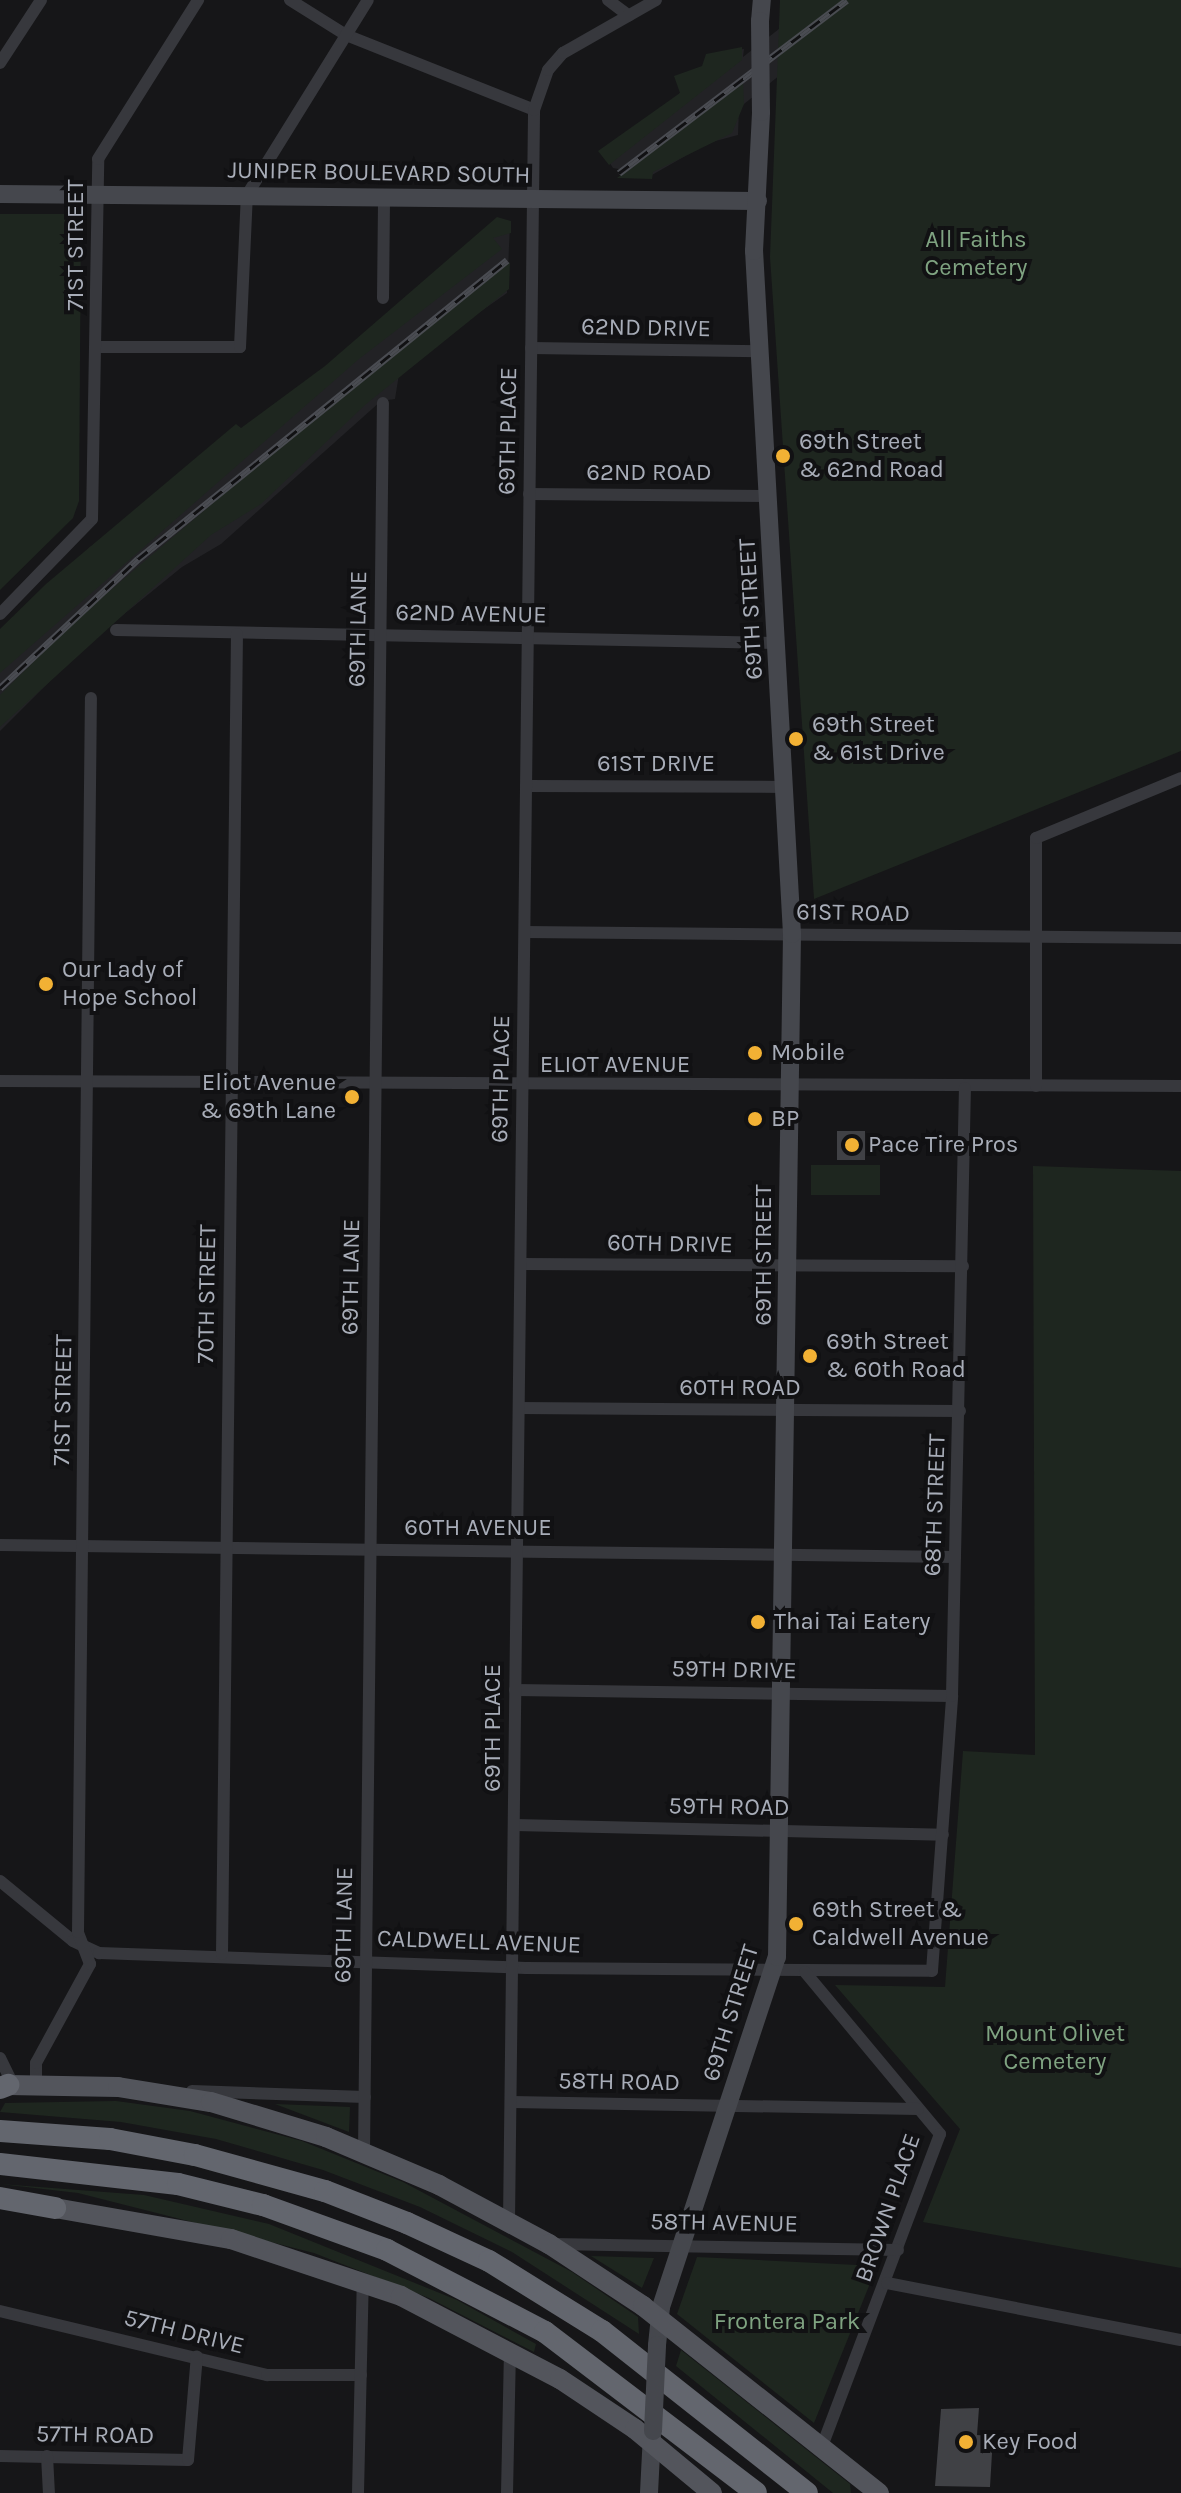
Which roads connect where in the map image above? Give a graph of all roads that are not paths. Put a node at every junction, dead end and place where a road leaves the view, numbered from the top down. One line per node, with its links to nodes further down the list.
1 (41, 0): 10 (street)
2 (198, 0): 13 (street, 71ST STREET)
3 (290, 0): 9 (street)
4 (368, 0): 9 (street)
5 (608, 0): 8 (street)
6 (656, 0): 8 (street, 69TH PLACE)
7 (762, 0): 17 (main road, 69TH STREET, bridge)
8 (629, 16): 11 (street, 69TH PLACE)
9 (346, 35): 11 (street); 14 (street)
10 (0, 63)
11 (534, 110): 16 (street, 69TH PLACE)
12 (0, 194): 13 (main road, JUNIPER BOULEVARD SOUTH)
13 (98, 195): 14 (main road, JUNIPER BOULEVARD SOUTH); 19 (street, 71ST STREET)
14 (247, 195): 15 (main road, JUNIPER BOULEVARD SOUTH); 19 (street)
15 (384, 198): 16 (main road, JUNIPER BOULEVARD SOUTH); 18 (street)
16 (533, 200): 17 (main road, JUNIPER BOULEVARD SOUTH); 20 (street, 69TH PLACE)
17 (758, 201): 21 (main road, 69TH STREET)
18 (383, 298)
19 (97, 347): 25 (street, 71ST STREET)
20 (531, 348): 21 (street, 62ND DRIVE); 23 (street, 69TH PLACE)
21 (760, 351): 24 (main road, 69TH STREET)
22 (383, 403): 28 (street, 69TH LANE)
23 (529, 494): 24 (street, 62ND ROAD); 29 (street, 69TH PLACE)
24 (768, 496): 30 (main road, 69TH STREET)
25 (0, 614)
26 (116, 630): 27 (street, 62ND AVENUE)
27 (237, 634): 28 (street, 62ND AVENUE); 41 (street, 70TH STREET)
28 (380, 634): 29 (street, 62ND AVENUE); 42 (street, 69TH LANE)
29 (528, 637): 30 (street, 62ND AVENUE); 33 (street, 69TH PLACE)
30 (777, 643): 34 (main road, 69TH STREET)
31 (91, 698): 40 (street, 71ST STREET)
32 (1181, 778): 37 (street)
33 (526, 786): 34 (street, 61ST DRIVE); 35 (street, 69TH PLACE)
34 (786, 787): 36 (main road, 69TH STREET)
35 (525, 932): 36 (street, 61ST ROAD); 43 (street, 69TH PLACE)
36 (792, 934): 37 (street, 61ST ROAD); 46 (main road, 69TH STREET)
37 (1036, 937): 38 (street, 61ST ROAD); 44 (street)
38 (1181, 938)
39 (0, 1081): 40 (street, ELIOT AVENUE)
40 (88, 1082): 41 (street, ELIOT AVENUE); 55 (street, 71ST STREET)
41 (232, 1083): 42 (street, ELIOT AVENUE); 56 (street, 70TH STREET)
42 (376, 1085): 43 (street, ELIOT AVENUE); 57 (street, 69TH LANE)
43 (523, 1086): 46 (street, ELIOT AVENUE); 48 (street, 69TH PLACE)
44 (1036, 1086): 45 (street, ELIOT AVENUE); 47 (street, ELIOT AVENUE)
45 (1181, 1086)
46 (790, 1087): 47 (street, ELIOT AVENUE); 50 (main road, 69TH STREET)
47 (965, 1088): 49 (street, 68TH STREET)
48 (521, 1264): 50 (street, 60TH DRIVE); 51 (street, 69TH PLACE)
49 (963, 1266): 50 (street, 60TH DRIVE); 53 (street, 68TH STREET)
50 (790, 1267): 52 (main road, 69TH STREET)
51 (519, 1408): 52 (street, 60TH ROAD); 58 (street, 69TH PLACE)
52 (788, 1410): 53 (street, 60TH ROAD); 59 (main road, 69TH STREET)
53 (960, 1411): 60 (street, 68TH STREET)
54 (0, 1545): 55 (street, 60TH AVENUE)
55 (83, 1546): 56 (street, 60TH AVENUE); 68 (street, 71ST STREET)
56 (226, 1546): 57 (street, 60TH AVENUE); 69 (street, 70TH STREET)
57 (370, 1549): 58 (street, 60TH AVENUE); 70 (street, 69TH LANE)
58 (518, 1550): 59 (street, 60TH AVENUE); 61 (street, 69TH PLACE)
59 (785, 1554): 60 (street, 60TH AVENUE); 62 (main road, 69TH STREET)
60 (955, 1557): 63 (street, 68TH STREET)
61 (515, 1690): 62 (street, 59TH DRIVE); 64 (street, 69TH PLACE)
62 (783, 1693): 63 (street, 59TH DRIVE); 65 (main road, 69TH STREET)
63 (952, 1696): 66 (street, 68TH STREET)
64 (515, 1825): 65 (street, 59TH ROAD); 71 (street, 69TH PLACE)
65 (779, 1830): 66 (street, 59TH ROAD); 72 (main road, 69TH STREET)
66 (943, 1835): 73 (street, 68TH STREET)
67 (0, 1881): 68 (street)
68 (85, 1949): 69 (street, CALDWELL AVENUE); 76 (street, 71ST STREET)
69 (222, 1954): 70 (street, CALDWELL AVENUE)
70 (365, 1961): 71 (street, CALDWELL AVENUE); 79 (street, 69TH LANE)
71 (513, 1966): 72 (street, CALDWELL AVENUE); 80 (street, 69TH PLACE)
72 (774, 1967): 74 (street, CALDWELL AVENUE); 81 (main road, 69TH STREET)
73 (932, 1971): 74 (street, CALDWELL AVENUE)
74 (805, 1972): 82 (street, BROWN PLACE)
75 (0, 2058): 77 (street)
76 (36, 2085): 77 (main road); 78 (main road)
77 (5, 2086)
78 (149, 2090): 79 (street); 84 (main road)
79 (365, 2097): 84 (street, 69TH LANE)
80 (512, 2102): 81 (street, 58TH ROAD); 89 (street, 69TH PLACE)
81 (728, 2106): 82 (street, 58TH ROAD); 90 (main road, 69TH STREET)
82 (918, 2109): 92 (street, BROWN PLACE)
83 (0, 2131): 111 (highway)
84 (364, 2152): 89 (main road)
85 (0, 2164): 110 (highway)
86 (0, 2198): 88 (highway)
87 (0, 2207): 88 (main road)
88 (55, 2208): 93 (main road)
89 (509, 2221): 91 (main road)
90 (682, 2243): 91 (street, 58TH AVENUE); 92 (street, 58TH AVENUE); 96 (main road, 69TH STREET)
91 (549, 2244): 96 (main road)
92 (898, 2250): 94 (street, BROWN PLACE)
93 (363, 2280): 98 (main road); 100 (street)
94 (887, 2283): 97 (street); 102 (street, BROWN PLACE)
95 (0, 2311): 99 (street, 57TH DRIVE)
96 (659, 2319): 101 (main road, 69TH STREET, bridge); 102 (main road)
97 (1181, 2340)
98 (510, 2349): 101 (main road); 107 (street)
99 (197, 2356): 100 (street, 57TH DRIVE); 104 (street, 57TH ROAD)
100 (361, 2375): 106 (street)
101 (652, 2436): 108 (main road, 69TH STREET); 109 (main road)
102 (822, 2447): 112 (main road)
103 (0, 2456): 104 (street, 57TH ROAD)
104 (47, 2456): 105 (street)
105 (49, 2493)
106 (358, 2493)
107 (507, 2493)
108 (649, 2493)
109 (712, 2493)
110 (756, 2493)
111 (807, 2493)
112 (879, 2493)

